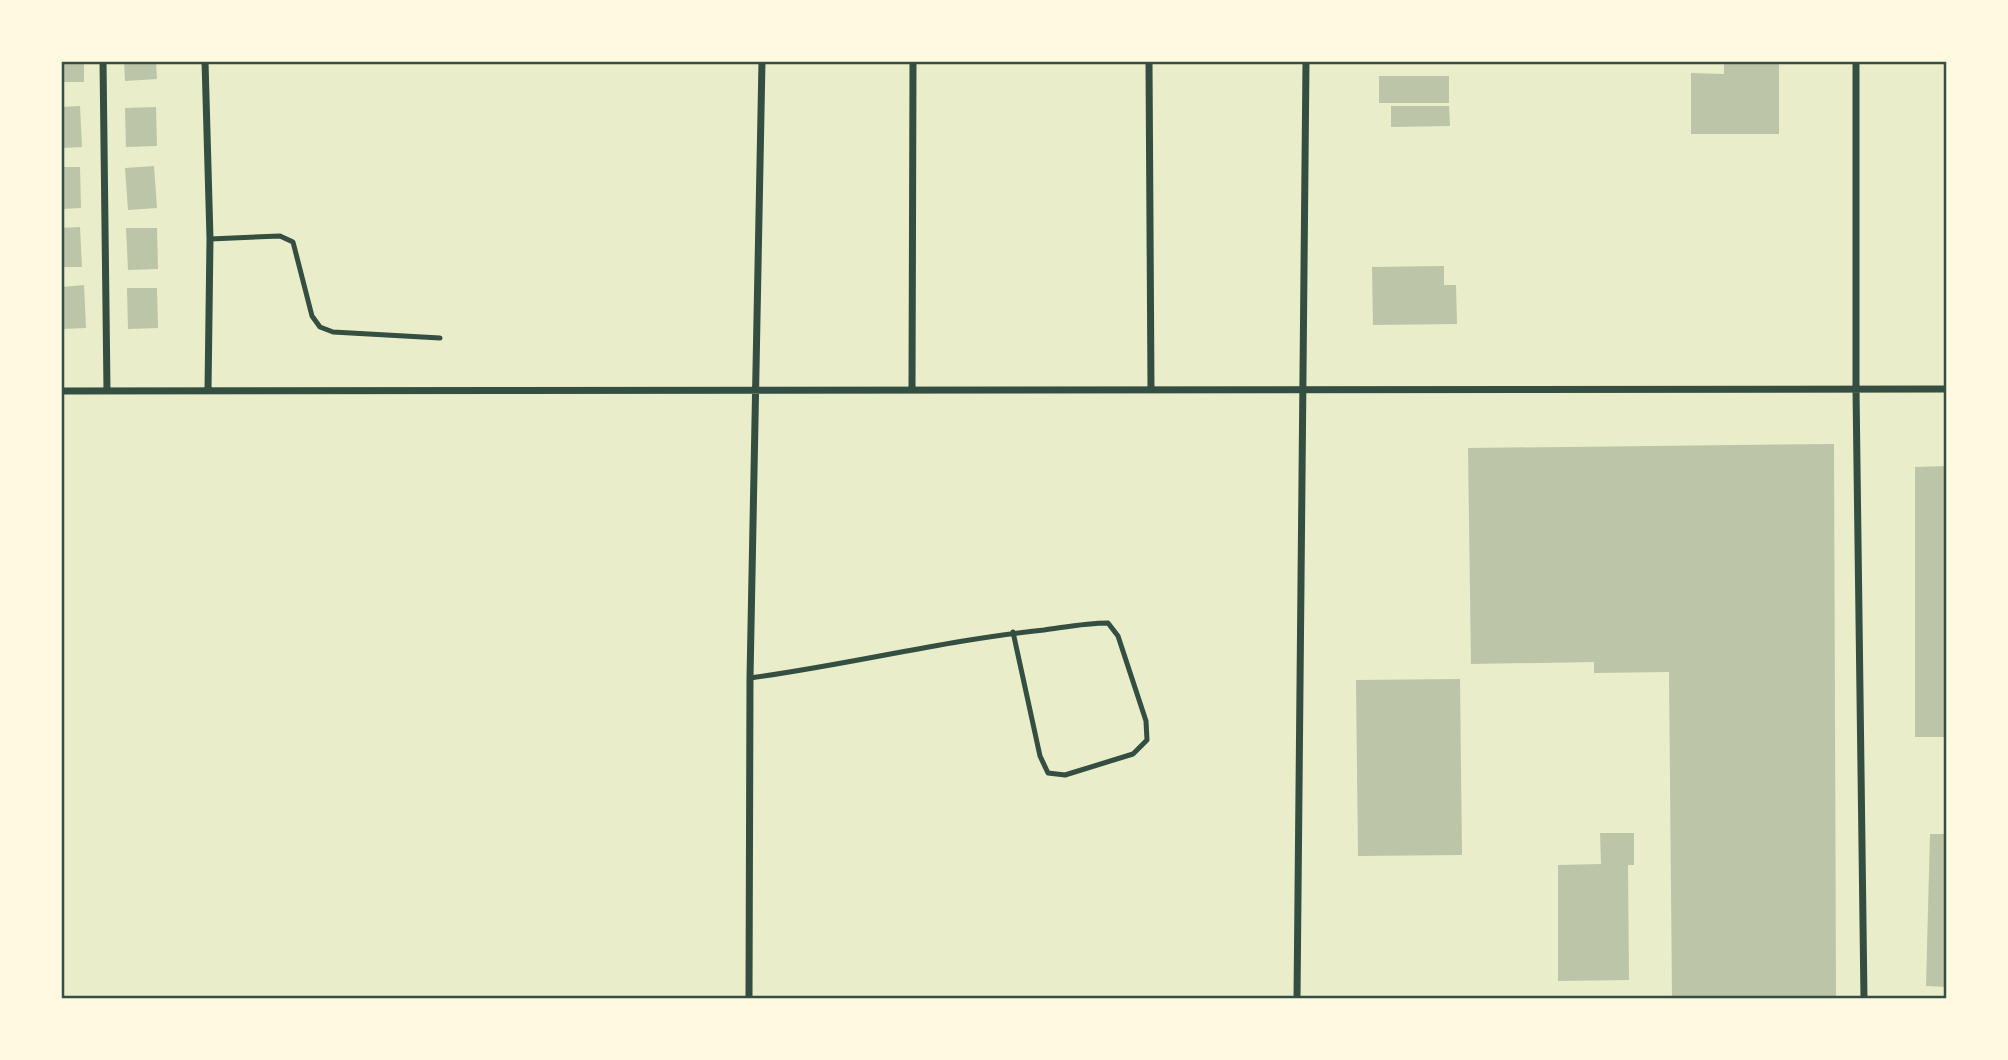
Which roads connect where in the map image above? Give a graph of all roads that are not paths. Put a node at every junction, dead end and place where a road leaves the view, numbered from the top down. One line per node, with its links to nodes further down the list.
1 (103, 61): 17 (street)
2 (205, 61): 8 (street)
3 (762, 61): 13 (street)
4 (913, 61): 14 (street)
5 (1149, 61): 15 (street)
6 (1306, 61): 10 (street)
7 (1856, 61): 11 (street)
8 (210, 239): 9 (lane); 18 (street)
9 (440, 338)
10 (1302, 389): 11 (street); 15 (street); 22 (street)
11 (1856, 389): 12 (street); 23 (street)
12 (1947, 389)
13 (755, 390): 14 (street); 18 (street); 20 (street)
14 (912, 390): 15 (street)
15 (1151, 390)
16 (61, 391): 17 (street)
17 (107, 391): 18 (street)
18 (208, 391)
19 (1013, 632): 19 (lane); 20 (lane)
20 (750, 678): 21 (street)
21 (749, 999)
22 (1297, 999)
23 (1864, 999)

